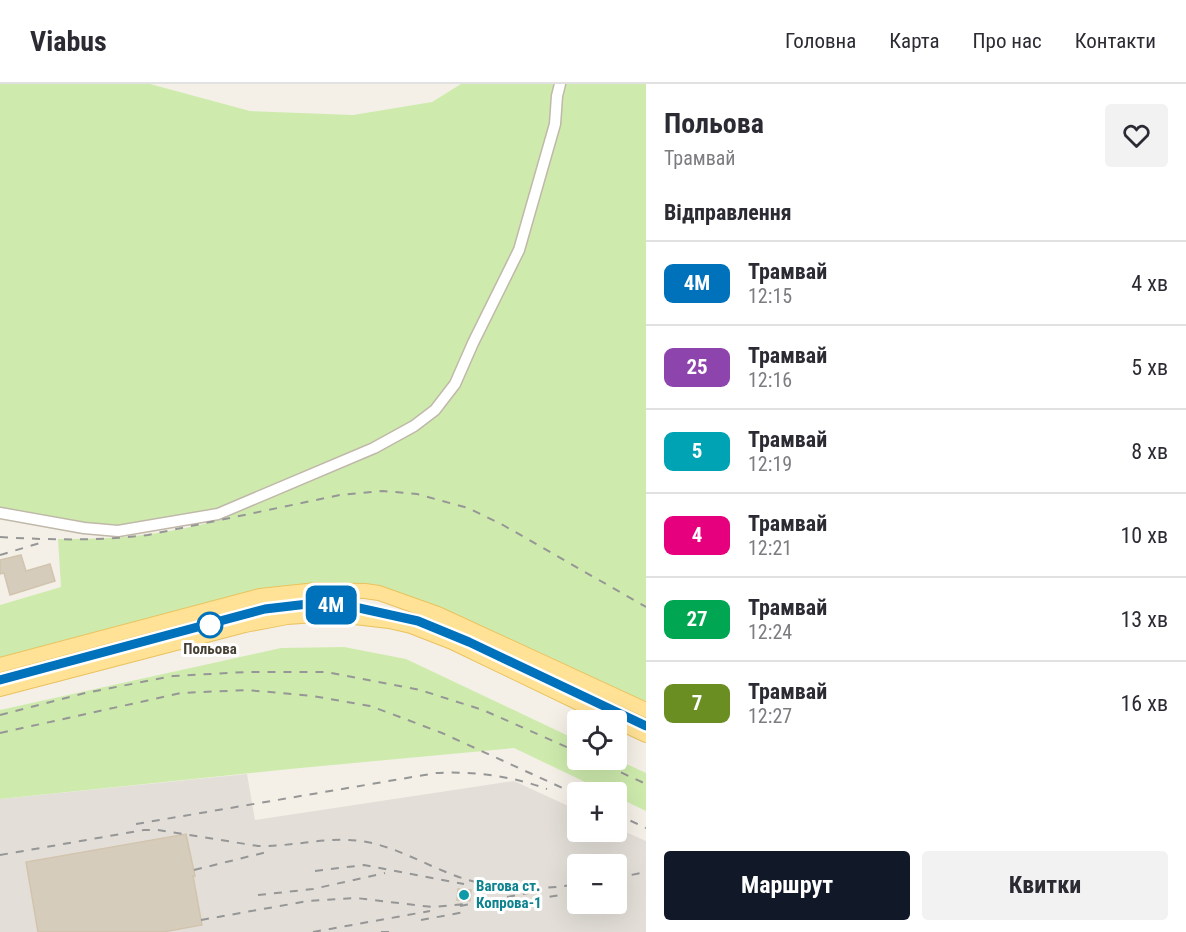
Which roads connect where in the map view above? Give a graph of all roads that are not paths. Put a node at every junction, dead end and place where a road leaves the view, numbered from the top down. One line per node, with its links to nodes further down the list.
1 (560, 84): 2 (street)
2 (0, 513)
3 (0, 665): 6 (main road)
4 (0, 689): 5 (main road)
5 (592, 710)
6 (646, 710)
7 (627, 726): 8 (main road)
8 (646, 735)

